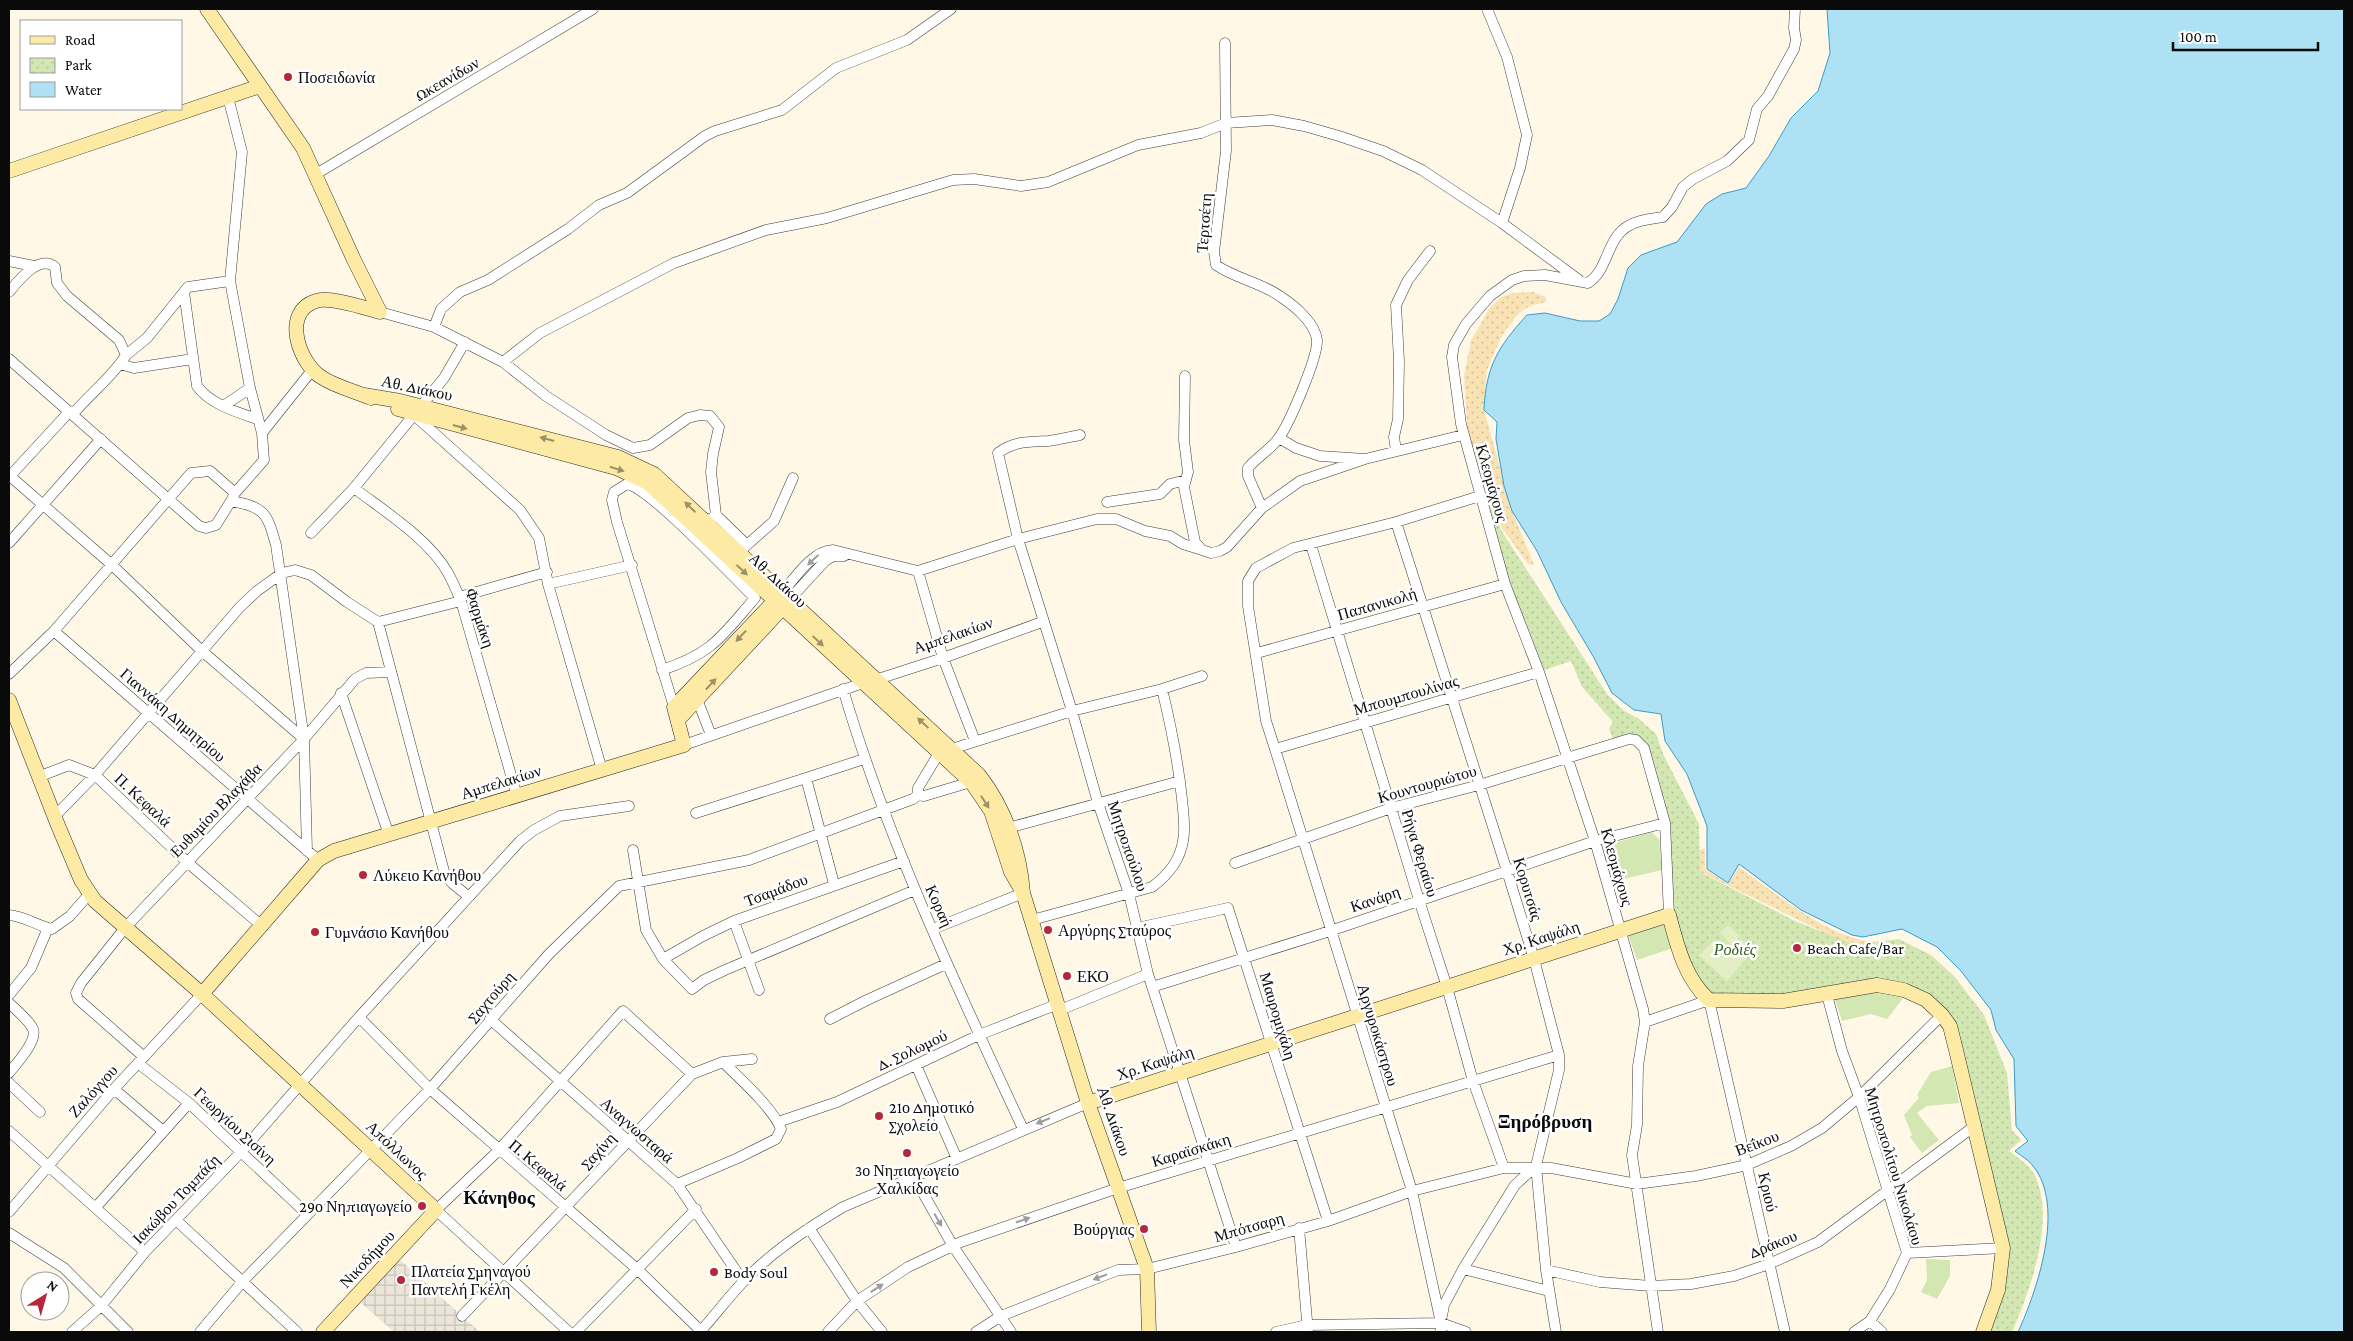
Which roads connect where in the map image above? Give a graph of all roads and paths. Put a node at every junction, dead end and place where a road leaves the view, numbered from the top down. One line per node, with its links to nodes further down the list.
1 (207, 9): 7 (street)
2 (593, 9): 11 (street, Ωκεανίδων)
3 (951, 9): 21 (street)
4 (1487, 9): 12 (street)
5 (1796, 9): 17 (street)
6 (1225, 43): 9 (street, Τερτσέτη)
7 (260, 86): 8 (street); 11 (street)
8 (228, 97): 10 (street); 16 (street)
9 (1226, 123): 12 (street); 26 (street); 37 (street, Τερτσέτη)
10 (9, 171)
11 (316, 174): 20 (street)
12 (1502, 223): 17 (street)
13 (1430, 251): 39 (street)
14 (9, 261): 15 (street)
15 (34, 266): 18 (street); 24 (street)
16 (230, 282): 19 (street); 29 (street)
17 (1583, 284): 34 (street, Κλεομάχους)
18 (9, 292)
19 (184, 292): 24 (street); 25 (street)
20 (380, 312): 21 (street); 27 (street)
21 (434, 327): 22 (street)
22 (465, 342): 26 (street); 31 (street)
23 (9, 358): 32 (street)
24 (123, 359): 25 (street); 32 (street)
25 (193, 359): 30 (street)
26 (503, 362): 51 (street)
27 (313, 369): 31 (street, Αθ. Διάκου); 35 (street)
28 (1185, 376): 43 (street)
29 (250, 388): 30 (street); 33 (street)
30 (225, 405): 33 (street)
31 (416, 410): 44 (street); 51 (street, Αθ. Διάκου, one-way to 31); 62 (street); 67 (street, Αθ. Διάκου, one-way to 67)
32 (72, 412): 38 (street); 41 (street)
33 (257, 419): 35 (street)
34 (1462, 430): 39 (street); 45 (street, Κλεομάχους)
35 (262, 433): 46 (street)
36 (1080, 435): 54 (street, Μητροπούλου)
37 (1279, 438): 40 (street); 50 (street, Τερτσέτη)
38 (101, 439): 47 (street); 49 (street)
39 (1396, 451): 40 (street)
40 (1365, 459): 50 (street)
41 (9, 476): 49 (street)
42 (793, 478): 57 (street)
43 (1186, 480): 48 (street); 58 (street)
44 (354, 488): 53 (street); 66 (street, Φαρμάκη)
45 (1480, 496): 52 (street, Αργυροκάστρου); 65 (street, Κλεομάχους)
46 (233, 497): 47 (street); 47 (street); 63 (street)
47 (169, 501): 59 (street)
48 (1107, 502)
49 (43, 505): 55 (street); 59 (street)
50 (1262, 508): 58 (street)
51 (711, 518): 57 (street, Αθ. Διάκου)
52 (1396, 522): 56 (street, Αργυροκάστρου); 68 (street, Κορυτσάς)
53 (312, 533)
54 (1018, 539): 58 (street); 61 (street); 70 (street, Μητροπούλου)
55 (9, 543)
56 (1311, 545): 72 (street, Ρήγα Φεραίου); 74 (street, Αργυροκάστρου)
57 (743, 549): 67 (street, Αθ. Διάκου)
58 (1202, 550)
59 (112, 565): 71 (street); 73 (street)
60 (632, 565): 64 (street); 76 (street); 76 (street)
61 (918, 571): 67 (street); 75 (street)
62 (547, 572): 64 (street); 66 (street)
63 (282, 573): 69 (street); 73 (street); 93 (street)
64 (548, 584): 100 (street)
65 (1505, 584): 68 (street, Παπανικολή); 78 (street, Κλεομάχους)
66 (460, 599): 69 (street); 108 (street, Φαρμάκη)
67 (782, 600): 81 (street, Αθ. Διάκου); 86 (street, one-way to 67); 90 (street, one-way to 90)
68 (1424, 607): 72 (street, Παπανικολή); 85 (street, Κορυτσάς)
69 (378, 622): 77 (street)
70 (1042, 622): 75 (street, Αμπελακίων); 88 (street, Μητροπούλου)
71 (54, 631): 79 (street); 89 (street, Γιαννάκη Δημητρίου)
72 (1336, 631): 74 (street, Παπανικολή); 91 (street, Ρήγα Φεραίου)
73 (202, 651): 89 (street); 93 (street)
74 (1257, 654): 96 (street, Αργυροκάστρου)
75 (943, 658): 81 (street, Αμπελακίων); 94 (street)
76 (662, 670): 90 (street)
77 (391, 672): 84 (street, Ευθυμίου Βλαχάβα); 116 (street)
78 (1538, 672): 85 (street, Μπουμπουλίνας); 99 (street, Κλεομάχους)
79 (9, 674)
80 (1202, 676): 83 (street)
81 (869, 681): 82 (street, Αμπελακίων); 97 (street, Αθ. Διάκου)
82 (843, 689): 92 (street, Αμπελακίων); 98 (street, Κοραή)
83 (1162, 689): 88 (street); 104 (street)
84 (341, 693): 93 (street, Ευθυμίου Βλαχάβα); 119 (street)
85 (1451, 697): 91 (street, Μπουμπουλίνας); 106 (street, Κορυτσάς)
86 (697, 698): 90 (street); 92 (street)
87 (9, 700): 102 (street, Απόλλωνος)
88 (1072, 711): 94 (street); 110 (street, Μητροπούλου)
89 (148, 713): 101 (street); 109 (street, Γιαννάκη Δημητρίου)
90 (676, 714): 95 (street)
91 (1364, 722): 96 (street, Μπουμπουλίνας); 112 (street, Ρήγα Φεραίου)
92 (711, 735): 95 (street, Αμπελακίων)
93 (304, 739): 109 (street, Ευθυμίου Βλαχάβα); 124 (street)
94 (975, 742): 97 (street)
95 (684, 745): 100 (street, Αμπελακίων)
96 (1279, 748): 121 (street, Αργυροκάστρου)
97 (945, 751): 105 (street, Αθ. Διάκου); 107 (street); 118 (street, Αθ. Διάκου)
98 (864, 759): 103 (street); 113 (street, Κοραή)
99 (1567, 759): 106 (street, Κουντουριώτου); 117 (street, Κουντουριώτου); 122 (street, Κλεομάχους)
100 (602, 770): 108 (street, Αμπελακίων)
101 (95, 775): 102 (street, Π. Κεφαλά); 115 (street); 127 (street, Π. Κεφαλά)
102 (38, 777): 115 (street, Απόλλωνος)
103 (806, 778): 114 (street); 120 (street)
104 (1180, 780): 110 (street); 135 (street)
105 (971, 782): 107 (street, Σαχτούρη); 133 (street, Αθ. Διάκου, one-way to 133)
106 (1479, 785): 112 (street, Κουντουριώτου); 129 (street, Κορυτσάς)
107 (918, 795): 113 (street, Σαχτούρη)
108 (516, 796): 116 (street, Αμπελακίων)
109 (248, 800): 124 (street, Γιαννάκη Δημητρίου); 127 (street, Ευθυμίου Βλαχάβα)
110 (1098, 803): 118 (street); 135 (street, Μητροπούλου)
111 (629, 806): 136 (street, Ιακώβου Τομπάζη)
112 (1391, 808): 121 (street, Κουντουριώτου); 137 (street, Ρήγα Φεραίου)
113 (883, 810): 120 (street, Σαχτούρη); 126 (street, Κοραή)
114 (696, 813)
115 (54, 817): 134 (street, Απόλλωνος)
116 (430, 822): 119 (street, Αμπελακίων); 136 (street)
117 (1665, 823): 122 (street, Κανάρη); 138 (street)
118 (1008, 828): 133 (street, Αθ. Διάκου)
119 (389, 835): 125 (street, Αμπελακίων)
120 (820, 836): 130 (street, Σαχτούρη); 131 (street)
121 (1304, 838): 128 (street, Κουντουριώτου); 147 (street, Αργυροκάστρου)
122 (1595, 841): 129 (street, Κανάρη); 148 (street, Κλεομάχους)
123 (632, 850): 130 (street)
124 (307, 851): 125 (street, Γιαννάκη Δημητρίου)
125 (318, 860): 142 (street, Αμπελακίων)
126 (904, 860): 131 (street, Τσαμάδου); 132 (street, Κοραή)
127 (187, 862): 142 (street, Π. Κεφαλά); 144 (street, Ευθυμίου Βλαχάβα)
128 (1235, 863)
129 (1507, 871): 137 (street, Κανάρη); 151 (street, Κορυτσάς)
130 (639, 883): 150 (street); 168 (street, Σαχτούρη)
131 (834, 884): 141 (street, Τσαμάδου)
132 (915, 890): 146 (street, Κοραή); 152 (street)
133 (1024, 893): 140 (street, Αθ. Διάκου); 146 (street)
134 (90, 894): 143 (street); 144 (street, Απόλλωνος)
135 (1129, 894): 140 (street); 145 (street, Μητροπούλου)
136 (469, 897): 167 (street, Ιακώβου Τομπάζη)
137 (1419, 900): 147 (street, Κανάρη); 156 (street, Ρήγα Φεραίου)
138 (1669, 915): 148 (street, Χρ. Καψάλη); 162 (street)
139 (9, 916): 143 (street)
140 (1032, 920): 164 (street, Αθ. Διάκου)
141 (734, 922): 150 (street, Τσαμάδου); 152 (street)
142 (262, 926): 159 (street, Αμπελακίων)
143 (48, 928): 160 (street)
144 (125, 928): 158 (street, Ευθυμίου Βλαχάβα); 159 (street, Απόλλωνος)
145 (1137, 928): 149 (street, Μαυρομιχάλη); 154 (street, Μητροπούλου)
146 (933, 929): 153 (street, Κοραή)
147 (1330, 931): 149 (street, Κανάρη); 166 (street, Αργυροκάστρου)
148 (1620, 931): 151 (street, Χρ. Καψάλη); 170 (street, Κλεομάχους)
149 (1244, 958): 155 (street, Κανάρη); 172 (street, Μαυρομιχάλη)
150 (663, 959): 152 (street)
151 (1534, 959): 156 (street, Χρ. Καψάλη); 173 (street, Κορυτσάς)
152 (748, 961): 157 (street)
153 (946, 964): 169 (street); 171 (street, Κοραή)
154 (1148, 974): 155 (street, Μητροπούλου); 164 (street)
155 (1152, 987): 179 (street, Μητροπούλου)
156 (1447, 987): 166 (street, Χρ. Καψάλη); 182 (street, Ρήγα Φεραίου)
157 (759, 990)
158 (76, 993): 175 (street, Γεωργίου Σισίνη)
159 (202, 994): 175 (street, Ζαλόγγου); 184 (street, Απόλλωνος)
160 (9, 995)
161 (1826, 995): 162 (street); 165 (street); 187 (street, Μητροπολίτου Νικολάου)
162 (1709, 1000): 170 (street); 204 (street, Κριού)
163 (9, 1003): 178 (street)
164 (1059, 1007): 171 (street, Δ. Σολωμού); 189 (street, Αθ. Διάκου)
165 (1942, 1015): 187 (street, Βεΐκου); 193 (street)
166 (1358, 1016): 172 (street, Χρ. Καψάλη); 190 (street, Αργυροκάστρου)
167 (359, 1017): 184 (street, Ιακώβου Τομπάζη); 186 (street, Π. Κεφαλά)
168 (490, 1019): 181 (street, Αναγνωσταρά); 186 (street, Σαχτούρη)
169 (830, 1019)
170 (1644, 1022): 210 (street, Κλεομάχους)
171 (979, 1036): 177 (street, Δ. Σολωμού); 194 (street, Κοραή)
172 (1272, 1043): 179 (street, Χρ. Καψάλη); 197 (street, Μαυρομιχάλη)
173 (1559, 1055): 182 (street, Καραϊσκάκη); 206 (street, Κορυτσάς)
174 (752, 1059): 176 (street, Σαχίνη)
175 (141, 1061): 185 (street, Ζαλόγγου); 188 (street, Γεωργίου Σισίνη)
176 (723, 1062): 180 (street, Σαχίνη); 192 (street)
177 (916, 1065): 192 (street, Δ. Σολωμού); 202 (street)
178 (9, 1073)
179 (1181, 1073): 189 (street, Χρ. Καψάλη); 203 (street, Μητροπούλου)
180 (692, 1074): 181 (street); 198 (street, Σαχίνη)
181 (559, 1080): 198 (street, Αναγνωσταρά); 200 (street)
182 (1473, 1081): 190 (street, Καραϊσκάκη); 207 (street, Ρήγα Φεραίου)
183 (9, 1083): 191 (street)
184 (301, 1085): 199 (street, Απόλλωνος); 201 (street, Ιακώβου Τομπάζη)
185 (114, 1089): 196 (street); 205 (street, Ζαλόγγου)
186 (430, 1089): 199 (street, Σαχτούρη); 200 (street, Π. Κεφαλά)
187 (1860, 1097): 204 (street, Βεΐκου); 212 (street, Μητροπολίτου Νικολάου)
188 (189, 1103): 196 (street); 201 (street, Γεωργίου Σισίνη)
189 (1088, 1103): 194 (street, Χρ. Καψάλη, one-way to 194); 211 (street, Αθ. Διάκου)
190 (1384, 1108): 197 (street, Καραϊσκάκη); 213 (street, Αργυροκάστρου)
191 (40, 1112)
192 (780, 1126): 209 (street, Δ. Σολωμού)
193 (1976, 1126): 212 (street, Δράκου); 227 (street)
194 (1023, 1129): 202 (street, Χρ. Καψάλη)
195 (9, 1131): 205 (street)
196 (163, 1131): 214 (street)
197 (1298, 1133): 203 (street, Καραϊσκάκη); 221 (street, Μαυρομιχάλη)
198 (627, 1141): 209 (street, Αναγνωσταρά); 215 (street, Σαχίνη)
199 (370, 1149): 217 (street, Απόλλωνος); 219 (street, Σαχτούρη)
200 (498, 1151): 215 (street, Π. Κεφαλά); 217 (street)
201 (241, 1152): 219 (street, Γεωργίου Σισίνη); 220 (street, Ιακώβου Τομπάζη)
202 (957, 1158): 208 (street, Χρ. Καψάλη)
203 (1206, 1161): 211 (street, Καραϊσκάκη); 226 (street, Μητροπούλου)
204 (1747, 1165): 210 (street, Βεΐκου); 230 (street, Κριού)
205 (46, 1166): 214 (street); 218 (street, Ζαλόγγου)
206 (1536, 1166): 207 (street, Μπότσαρη); 210 (street, Βεΐκου); 233 (street); 234 (street, Κορυτσάς)
207 (1504, 1168): 213 (street, Μπότσαρη)
208 (914, 1178): 222 (street, Χρ. Καψάλη); 225 (street, one-way to 225)
209 (677, 1184): 216 (street, Αναγνωσταρά)
210 (1637, 1184): 238 (street, Κλεομάχους)
211 (1118, 1188): 225 (street, Καραϊσκάκη, one-way to 211); 232 (street, Αθ. Διάκου)
212 (1888, 1190): 229 (street, Μητροπολίτου Νικολάου); 230 (street, Δράκου)
213 (1412, 1191): 221 (street, Μπότσαρη); 246 (street, Αργυροκάστρου)
214 (96, 1207): 228 (street)
215 (566, 1208): 231 (street, Π. Κεφαλά); 235 (street, Σαχίνη)
216 (696, 1209): 231 (street); 237 (street, Αναγνωσταρά)
217 (436, 1210): 235 (street, Απόλλωνος); 251 (street, Νικοδήμου)
218 (9, 1212)
219 (307, 1214): 236 (street, Σαχτούρη)
220 (176, 1220): 228 (street, Ιακώβου Τομπάζη); 236 (street)
221 (1328, 1220): 223 (street, Μπότσαρη)
222 (809, 1228): 237 (street, Χρ. Καψάλη); 240 (street)
223 (1299, 1228): 226 (street, Μπότσαρη); 245 (street)
224 (9, 1233): 241 (street)
225 (953, 1246): 240 (street, Καραϊσκάκη, one-way to 225); 243 (street)
226 (1236, 1247): 232 (street, Μπότσαρη)
227 (2003, 1248): 229 (street); 267 (street)
228 (144, 1252): 241 (street, Ιακώβου Τομπάζη)
229 (1907, 1253): 244 (street, Μητροπολίτου Νικολάου)
230 (1769, 1264): 238 (street, Δράκου); 264 (street, Κριού)
231 (637, 1269): 253 (street); 254 (street, Π. Κεφαλά)
232 (1147, 1269): 243 (street, Μπότσαρη, one-way to 243); 259 (street, Αθ. Διάκου)
233 (1463, 1269): 239 (street); 246 (street)
234 (1546, 1270): 238 (street, Δράκου); 239 (street, Κορυτσάς)
235 (504, 1272): 242 (street, Σαχίνη); 252 (street, Απόλλωνος)
236 (243, 1281): 249 (street, Σαχτούρη); 250 (street)
237 (743, 1281): 254 (street, Χρ. Καψάλη)
238 (1651, 1286): 263 (street, Κλεομάχους)
239 (1549, 1291): 262 (street, Κορυτσάς)
240 (857, 1301): 255 (street, Καραϊσκάκη); 256 (street)
241 (101, 1306): 247 (street, Ιακώβου Τομπάζη); 248 (street)
242 (462, 1316)
243 (1001, 1316): 257 (street, Μπότσαρη); 258 (street)
244 (1870, 1321): 265 (street, Μητροπολίτου Νικολάου); 266 (street)
245 (1307, 1328): 246 (street); 260 (street)
246 (1441, 1328): 261 (street)
247 (72, 1332)
248 (128, 1332)
249 (200, 1332)
250 (297, 1332)
251 (323, 1332)
252 (569, 1332)
253 (576, 1332)
254 (701, 1332)
255 (828, 1332)
256 (882, 1332)
257 (976, 1332)
258 (1011, 1332)
259 (1149, 1332)
260 (1276, 1332)
261 (1466, 1332)
262 (1556, 1332)
263 (1658, 1332)
264 (1785, 1332)
265 (1854, 1332)
266 (1882, 1332)
267 (1983, 1332)

